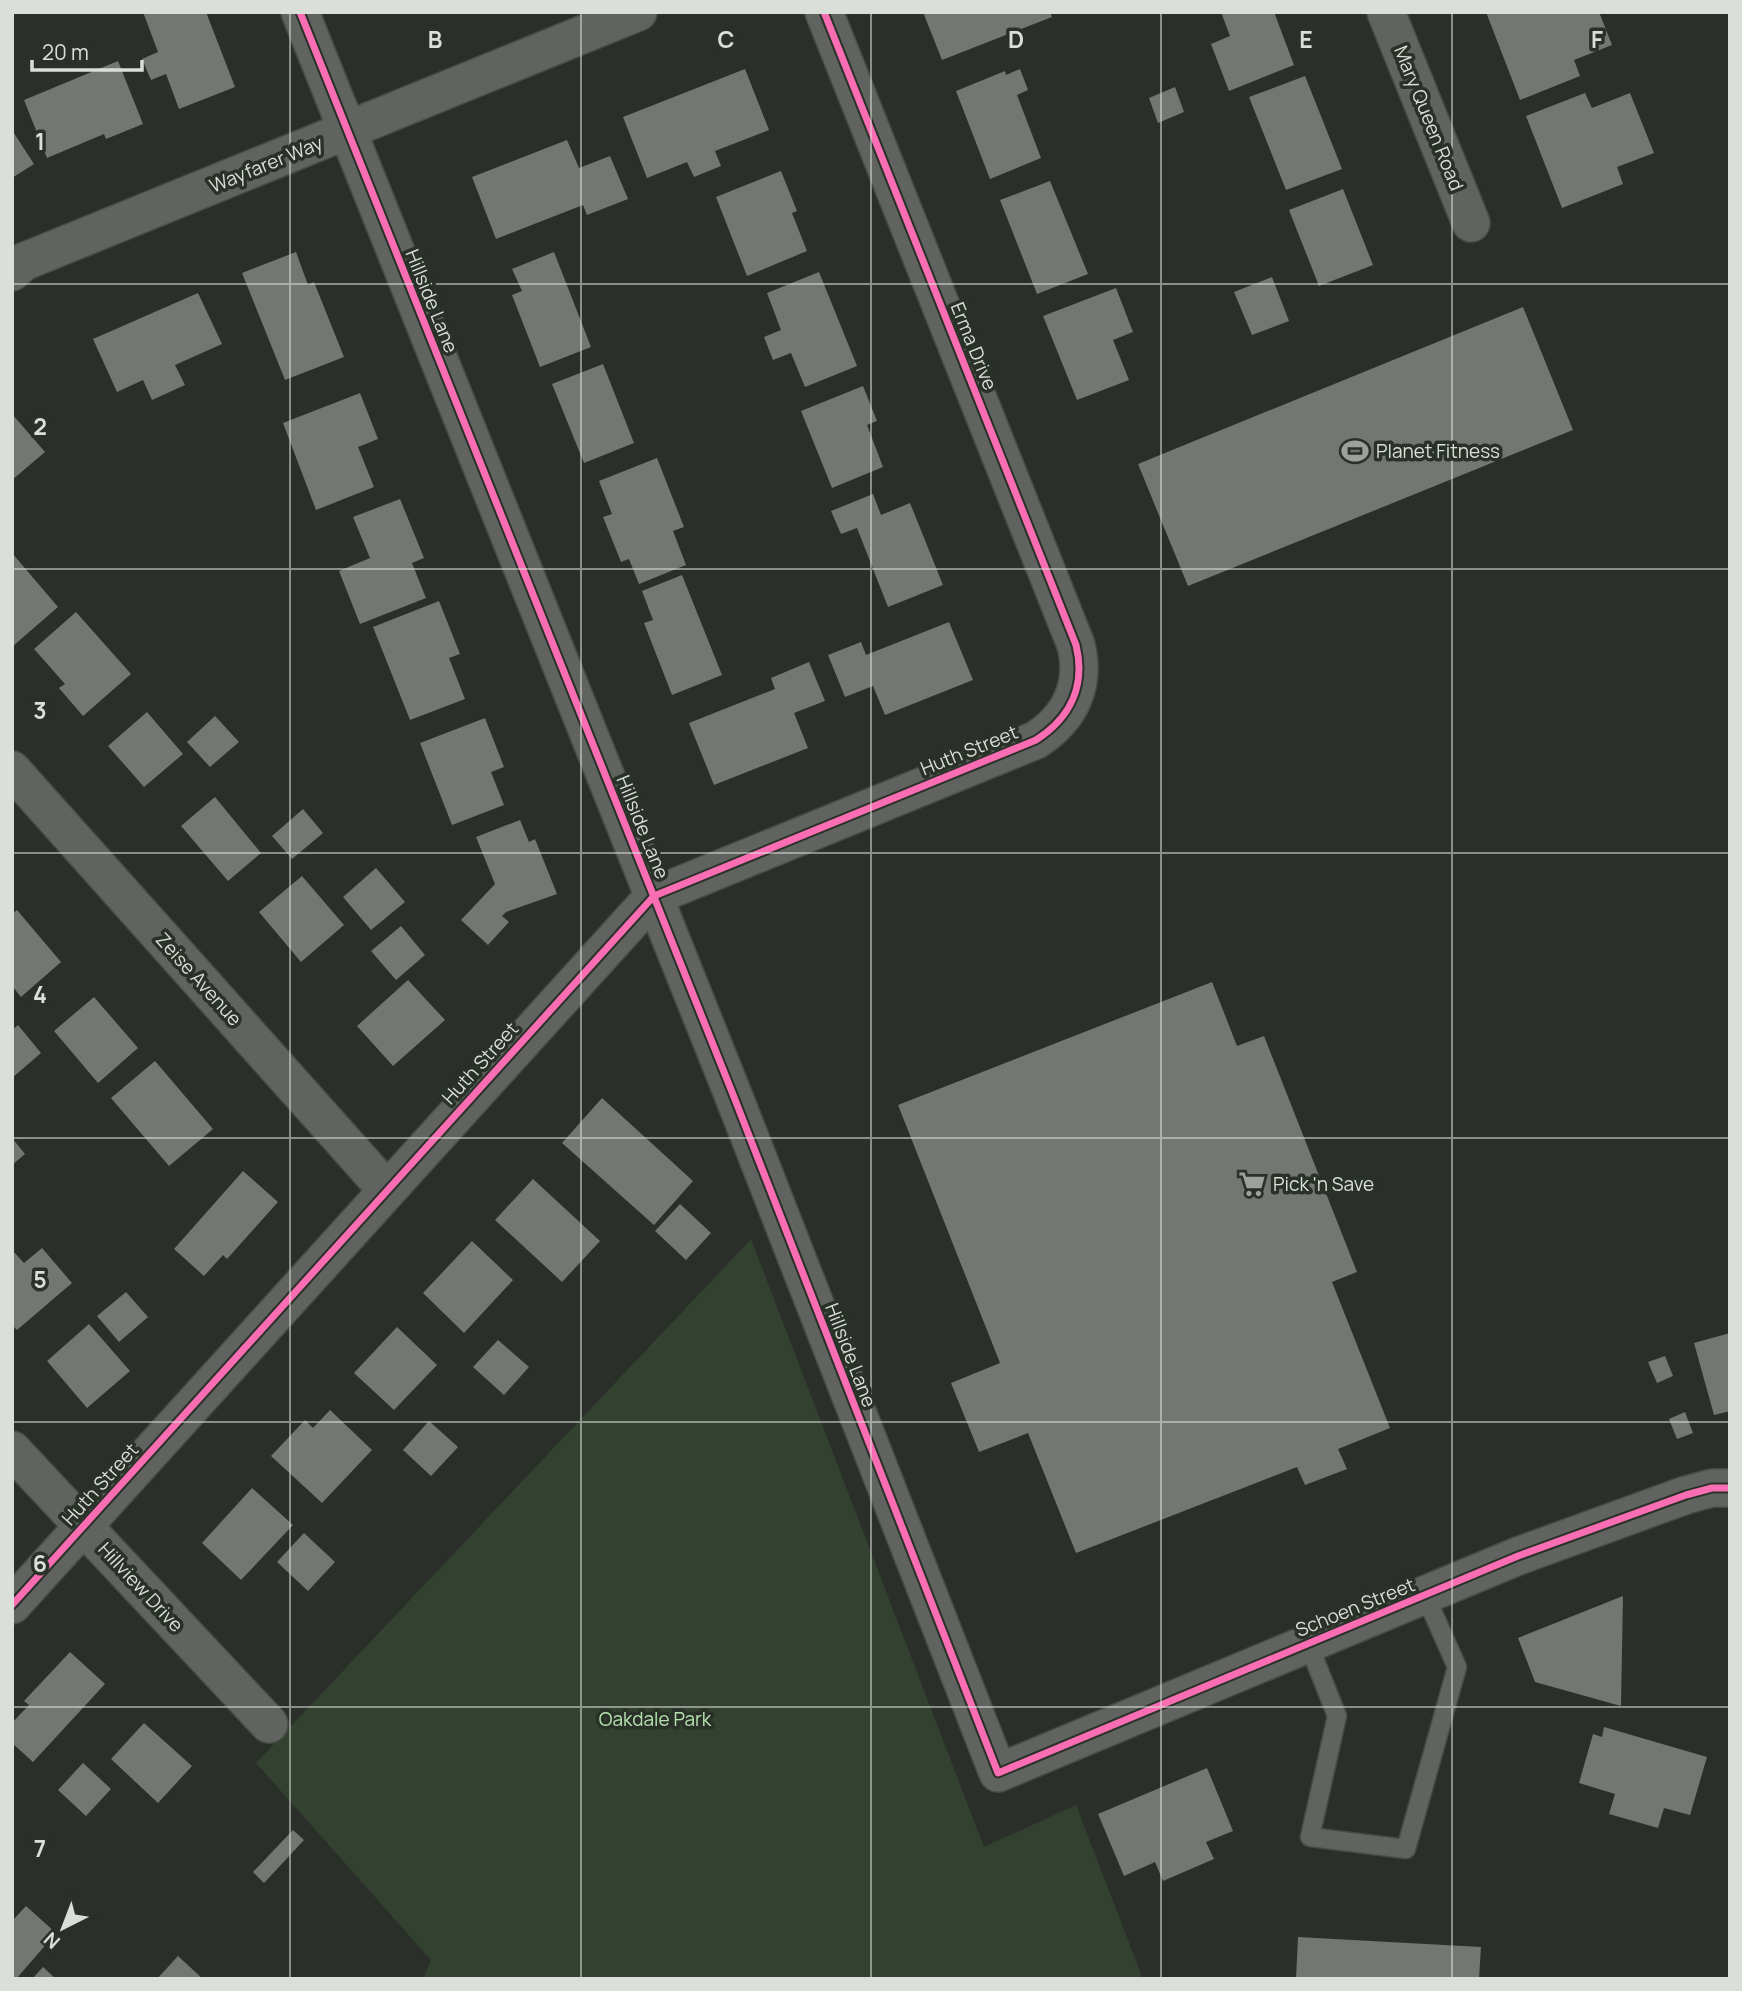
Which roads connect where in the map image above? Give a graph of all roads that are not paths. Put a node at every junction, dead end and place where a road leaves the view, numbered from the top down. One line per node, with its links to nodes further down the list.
1 (300, 12): 5 (street, Hillside Lane)
2 (638, 12): 5 (street, Wayfarer Way)
3 (824, 12): 8 (street, Erma Drive)
4 (1386, 12): 6 (street, Mary Queen Road)
5 (347, 131): 7 (street, Wayfarer Way); 10 (street, Hillside Lane)
6 (1471, 223)
7 (12, 272)
8 (1075, 695): 10 (street, Huth Street)
9 (12, 770): 11 (street, Zeise Avenue)
10 (654, 896): 11 (street, Huth Street); 19 (street, Hillside Lane)
11 (386, 1189): 14 (street, Huth Street)
12 (12, 1450): 14 (street, Hillview Drive)
13 (1730, 1488): 15 (street, Schoen Street)
14 (84, 1525): 16 (street, Huth Street); 18 (street, Hillview Drive)
15 (1424, 1595): 17 (street, Schoen Street); 17 (lane)
16 (12, 1605)
17 (1308, 1643): 19 (street, Schoen Street)
18 (269, 1724)
19 (998, 1773)

